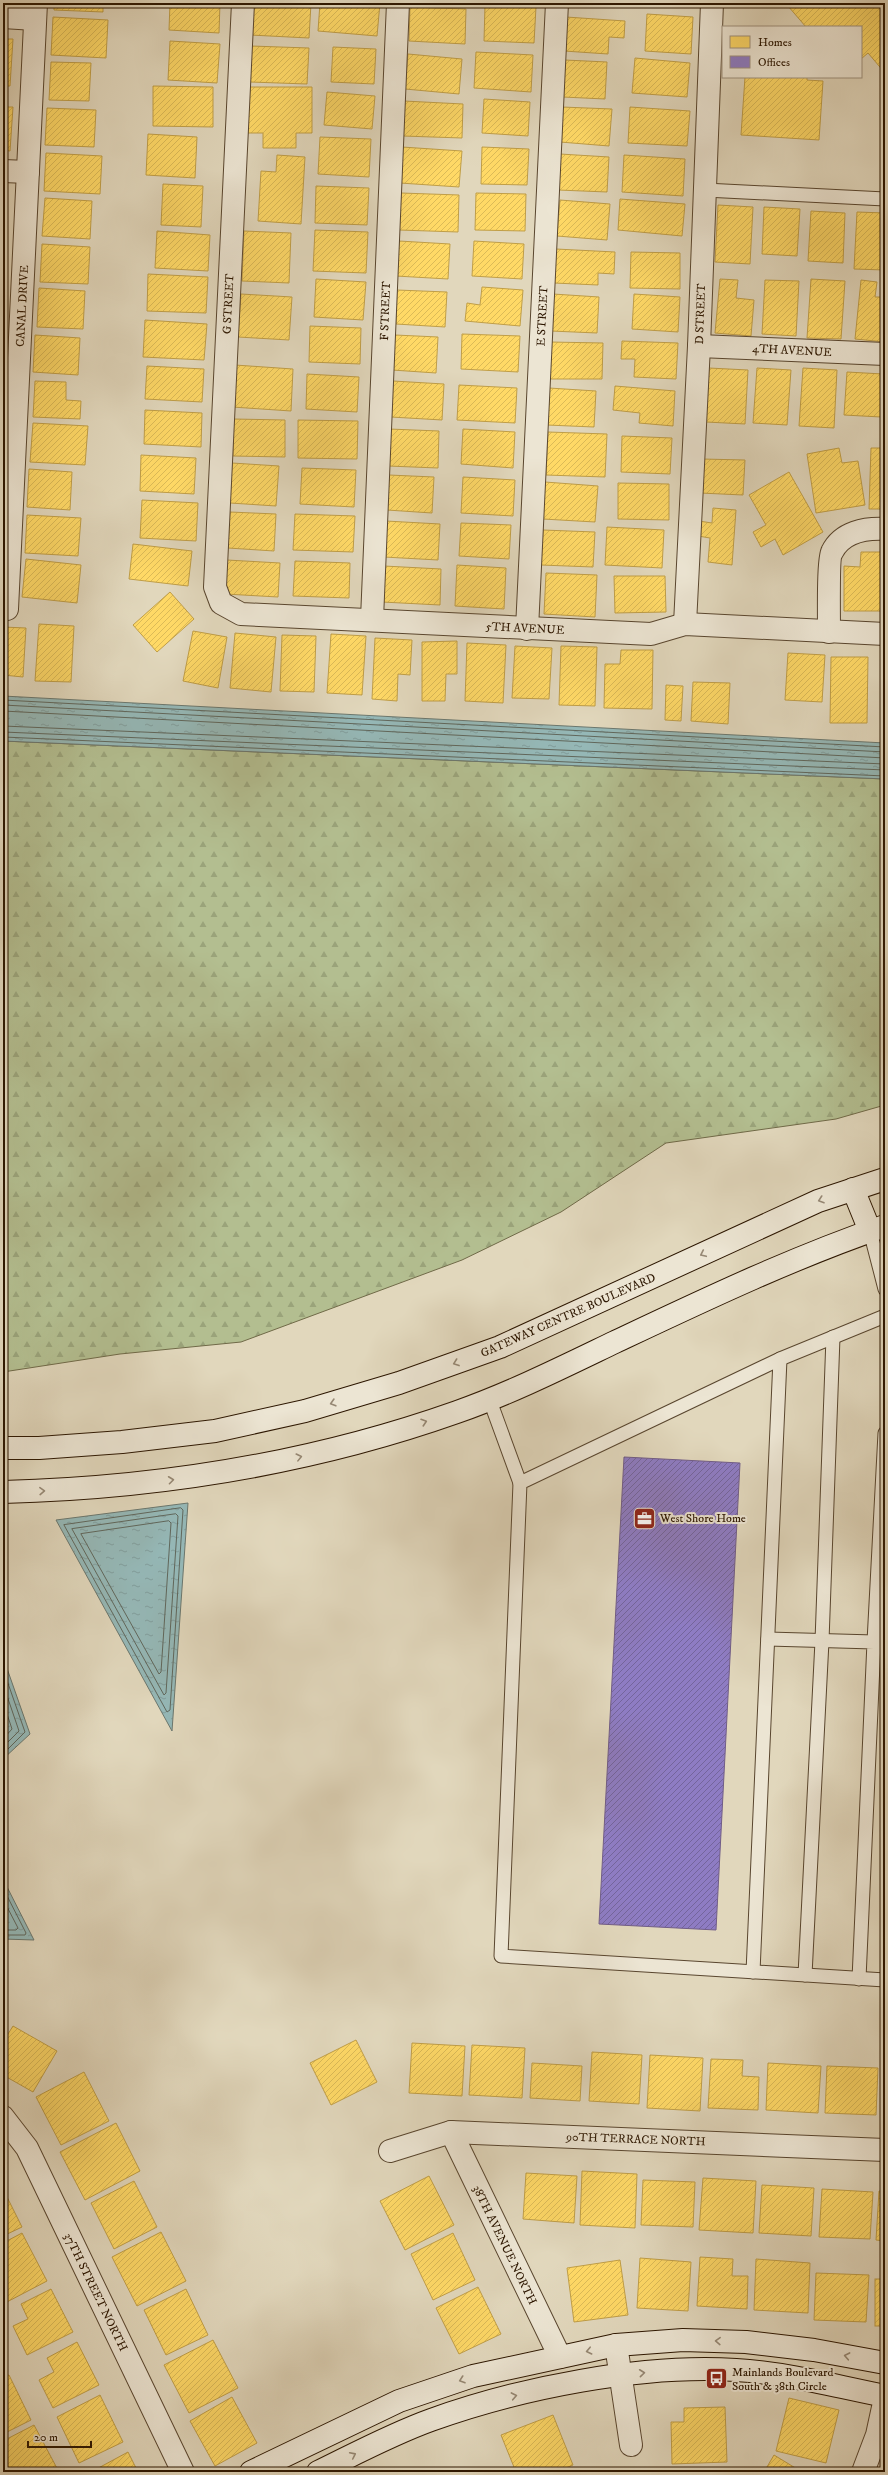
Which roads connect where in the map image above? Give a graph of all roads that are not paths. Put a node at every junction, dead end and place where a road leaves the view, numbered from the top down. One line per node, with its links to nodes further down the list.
1 (243, 3): 14 (street, G STREET)
2 (398, 3): 16 (street, F STREET)
3 (557, 3): 18 (street, E STREET)
4 (712, 3): 9 (street, D STREET)
5 (36, 11): 6 (street); 8 (street, CANAL DRIVE)
6 (3, 18)
7 (3, 171): 8 (street)
8 (28, 172): 15 (street, CANAL DRIVE)
9 (705, 190): 10 (lane); 11 (street, D STREET)
10 (885, 199)
11 (699, 346): 12 (street, 4TH AVENUE); 17 (street, D STREET)
12 (885, 354)
13 (885, 529): 19 (street)
14 (221, 603): 16 (street, 5TH AVENUE)
15 (5, 608)
16 (372, 619): 18 (street, 5TH AVENUE)
17 (686, 624): 18 (street, 5TH AVENUE); 19 (street, 5TH AVENUE)
18 (527, 629)
19 (829, 632): 20 (street, 5TH AVENUE)
20 (885, 634)
21 (885, 1179): 22 (street, GATEWAY CENTRE BOULEVARD)
22 (854, 1189): 23 (street); 30 (street, GATEWAY CENTRE BOULEVARD, one-way to 30)
23 (877, 1228): 24 (lane); 28 (street)
24 (885, 1289)
25 (885, 1316): 26 (lane)
26 (833, 1337): 27 (lane); 34 (lane)
27 (780, 1359): 31 (lane); 33 (lane)
28 (489, 1398): 31 (lane); 32 (street, one-way to 28)
29 (885, 1433): 35 (lane)
30 (3, 1448)
31 (520, 1483): 36 (lane)
32 (3, 1492)
33 (768, 1639): 34 (lane); 36 (lane)
34 (822, 1641): 35 (lane); 37 (lane)
35 (880, 1643): 38 (lane)
36 (753, 1972): 37 (lane)
37 (805, 1975): 38 (lane)
38 (859, 1979): 39 (lane)
39 (885, 1980)
40 (3, 2117): 50 (street, 37TH STREET NORTH)
41 (451, 2132): 42 (street, 90TH TERRACE NORTH); 43 (street, 90TH TERRACE NORTH); 45 (street, 38TH AVENUE NORTH)
42 (885, 2150)
43 (390, 2151)
44 (616, 2345): 45 (street, one-way to 45); 46 (street, one-way to 44); 47 (street)
45 (560, 2358): 51 (street, one-way to 51)
46 (885, 2363)
47 (621, 2375): 48 (street, one-way to 48); 49 (street); 52 (street, one-way to 47)
48 (885, 2397): 53 (street)
49 (631, 2445)
50 (183, 2472)
51 (251, 2472)
52 (318, 2472)
53 (863, 2472)

